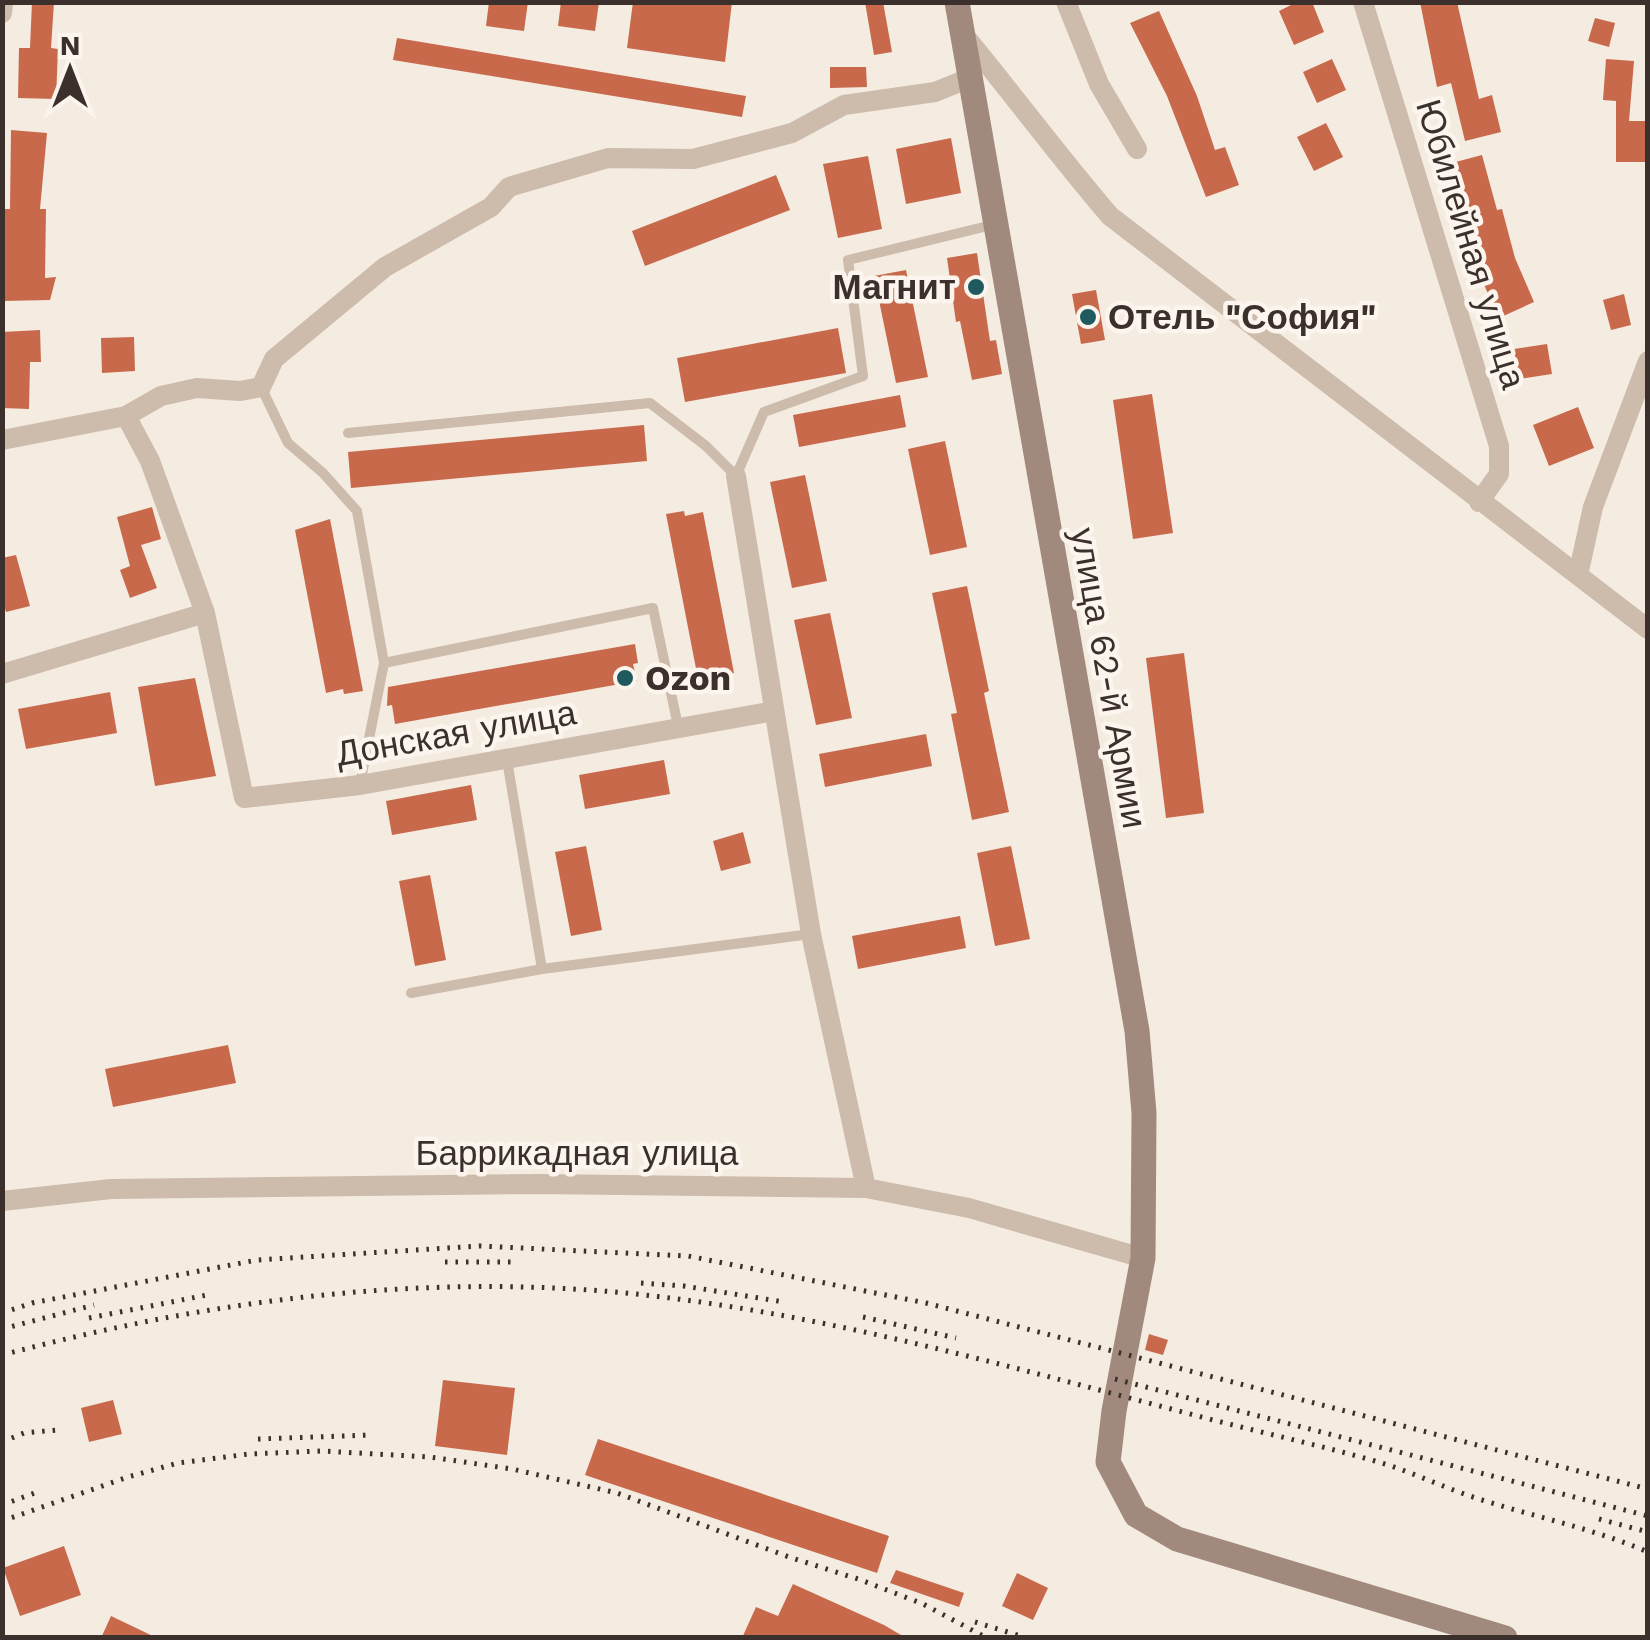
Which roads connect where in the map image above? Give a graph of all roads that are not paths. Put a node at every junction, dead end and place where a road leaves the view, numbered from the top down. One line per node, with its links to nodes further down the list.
1 (3, 2): 5 (street)
2 (958, 2): 6 (street, улица 62-й Армии)
3 (1066, 2): 8 (street)
4 (1363, 2): 16 (street, Юбилейная улица)
5 (2, 13)
6 (963, 34): 7 (street, улица 62-й Армии); 16 (street)
7 (972, 76): 9 (street, улица 62-й Армии); 11 (street)
8 (1137, 149)
9 (997, 224): 15 (lane); 31 (street, улица 62-й Армии)
10 (1648, 362): 17 (street)
11 (261, 386): 12 (street); 20 (lane)
12 (126, 416): 14 (street); 18 (street)
13 (348, 433): 15 (lane)
14 (2, 440)
15 (736, 476): 22 (street)
16 (1479, 502): 17 (street)
17 (1578, 576): 19 (street)
18 (205, 613): 21 (street); 25 (street, Донская улица)
19 (1648, 629)
20 (384, 663): 23 (lane); 25 (lane)
21 (2, 674)
22 (774, 712): 23 (street, Донская улица); 26 (street)
23 (678, 726): 24 (street, Донская улица)
24 (507, 760): 25 (street, Донская улица); 27 (lane)
25 (360, 785)
26 (812, 934): 27 (lane); 29 (street)
27 (542, 970): 28 (lane)
28 (411, 994)
29 (866, 1188): 30 (street, Баррикадная улица); 31 (street, Баррикадная улица)
30 (2, 1201)
31 (1142, 1258): 32 (street, улица 62-й Армии)
32 (1505, 1638)

